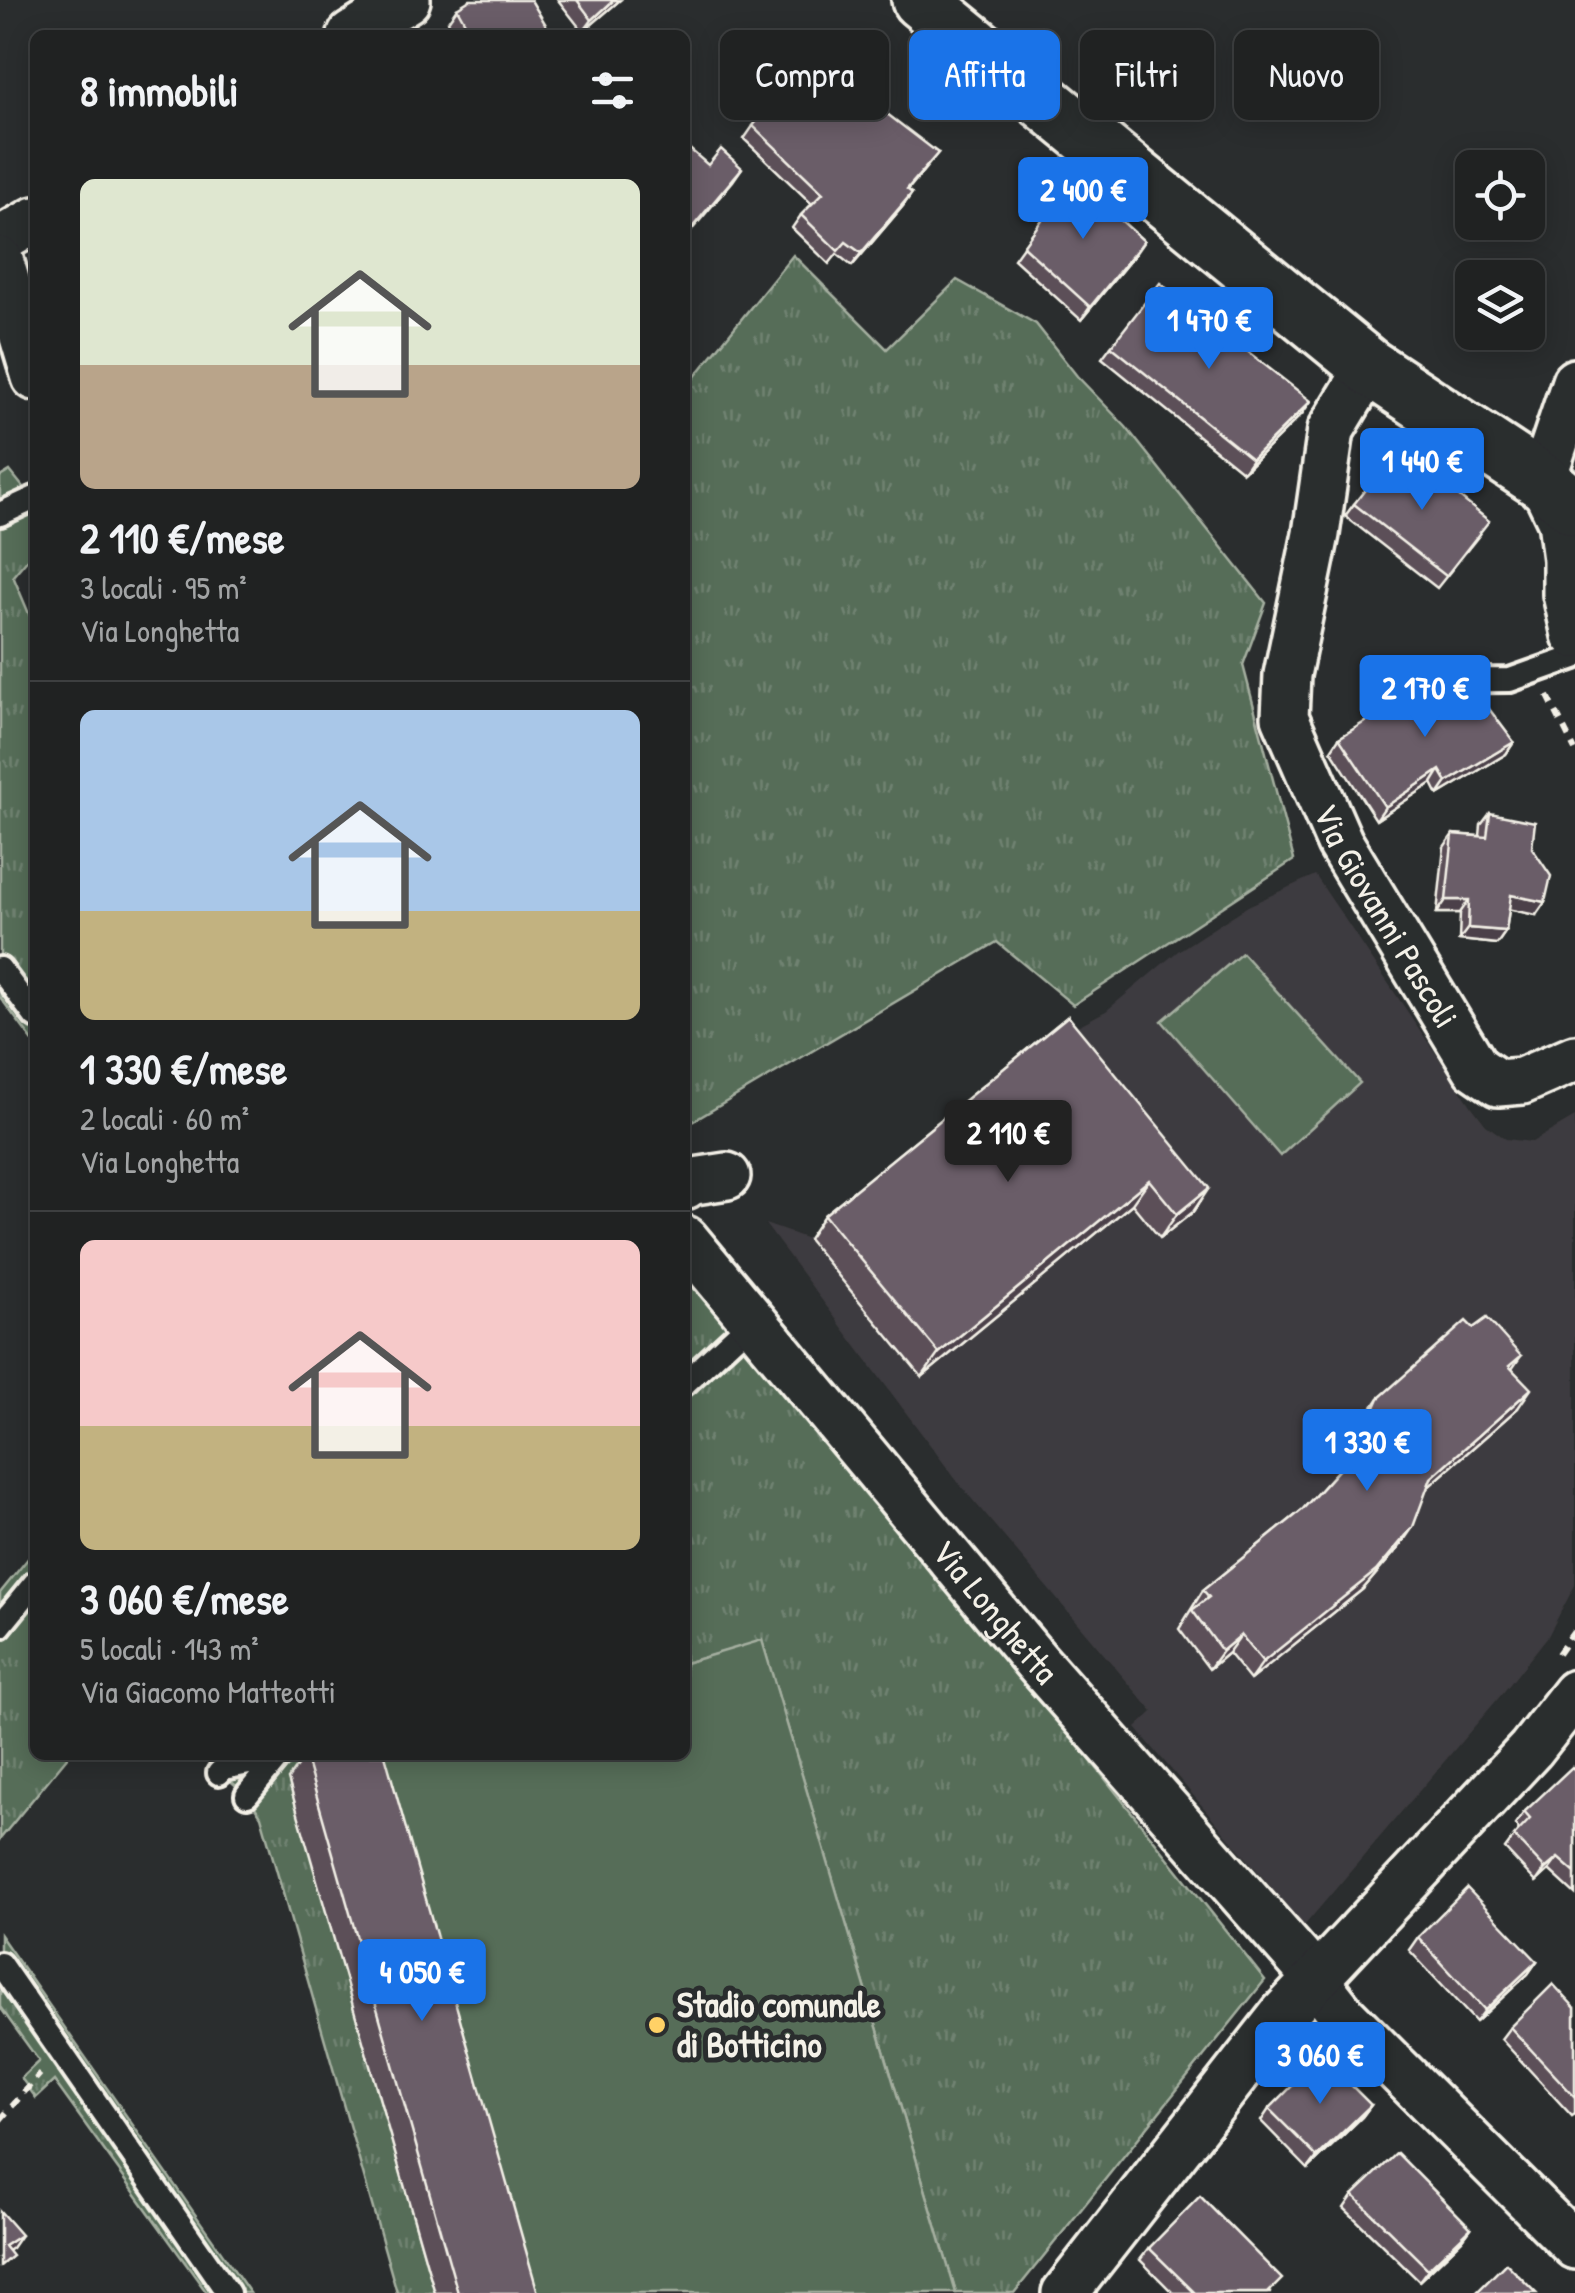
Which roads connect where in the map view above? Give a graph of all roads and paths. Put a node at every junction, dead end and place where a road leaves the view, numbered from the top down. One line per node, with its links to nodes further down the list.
1 (408, 0): 3 (street)
2 (920, 0): 8 (street)
3 (359, 30)
4 (30, 223): 5 (street)
5 (0, 240)
6 (0, 260): 7 (street)
7 (30, 359)
8 (1369, 367): 10 (street); 18 (street, Via Giovanni Pascoli)
9 (1575, 382): 10 (street)
10 (1558, 494): 13 (street)
11 (30, 500): 12 (lane)
12 (0, 514)
13 (1575, 635)
14 (1575, 657): 15 (lane)
15 (1415, 681)
16 (0, 968): 17 (lane)
17 (30, 1009)
18 (1575, 1058)
19 (690, 1245): 20 (street, Via Longhetta)
20 (753, 1320): 21 (lane); 28 (street, Via Longhetta)
21 (690, 1378)
22 (30, 1589): 23 (lane)
23 (0, 1626)
24 (1575, 1692): 28 (street)
25 (271, 1760): 26 (lane)
26 (231, 1780)
27 (0, 1964): 29 (lane)
28 (1316, 1979): 31 (street, Via Longhetta); 33 (street)
29 (56, 2035): 30 (path); 32 (lane)
30 (0, 2120)
31 (1575, 2246)
32 (228, 2293)
33 (1065, 2293)

